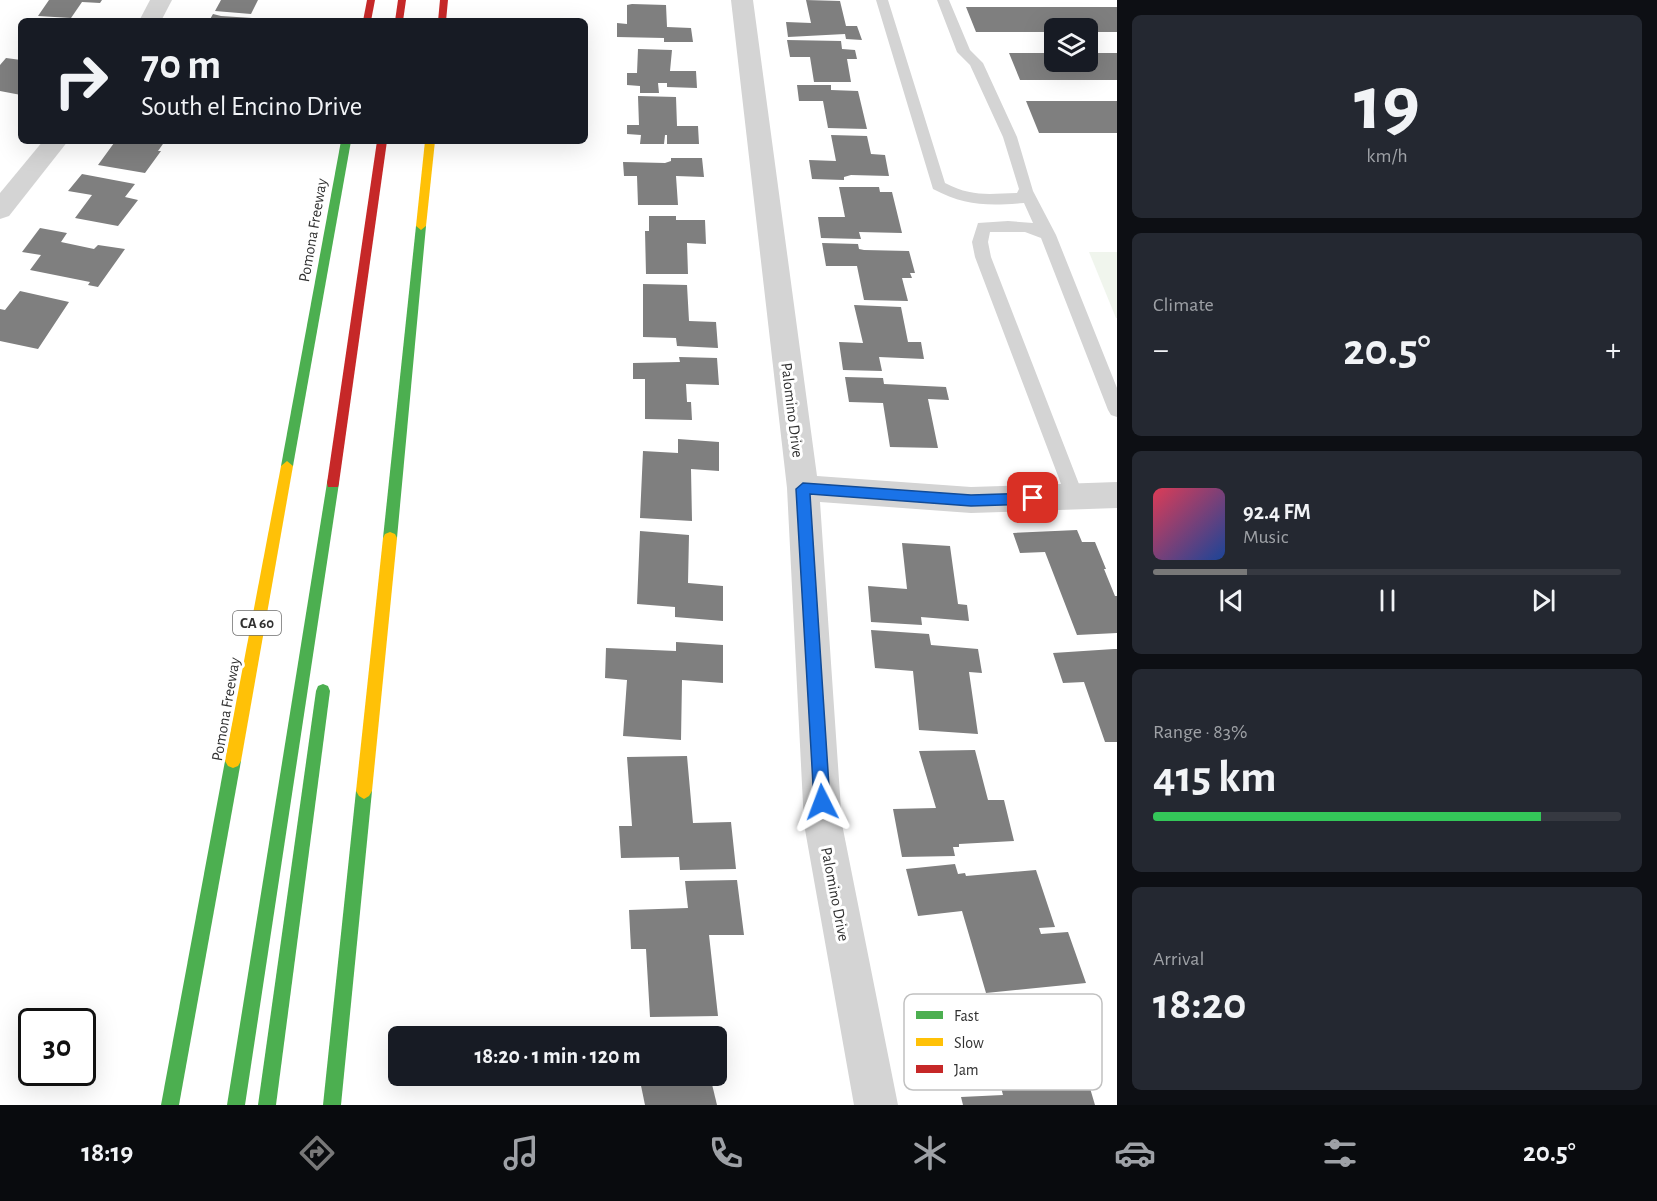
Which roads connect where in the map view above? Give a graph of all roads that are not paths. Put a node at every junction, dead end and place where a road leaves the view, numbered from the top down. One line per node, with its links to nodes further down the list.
1 (161, 0): 9 (street)
2 (371, 0): 10 (highway)
3 (402, 0): 11 (highway)
4 (416, 0): 12 (highway)
5 (444, 0): 13 (highway)
6 (742, 0): 25 (street, Palomino Drive)
7 (882, 0): 20 (lane)
8 (943, 0): 19 (lane)
9 (152, 18)
10 (368, 18)
11 (399, 18)
12 (413, 18)
13 (442, 18)
14 (53, 144): 18 (street)
15 (345, 144): 29 (highway, Pomona Freeway / CA 60)
16 (382, 144): 30 (highway)
17 (430, 144): 32 (highway)
18 (9, 186): 21 (street)
19 (1026, 191): 20 (lane); 23 (lane)
20 (972, 199): 22 (lane)
21 (0, 210)
22 (983, 228): 23 (lane); 27 (lane)
23 (1045, 233): 24 (lane)
24 (1117, 410)
25 (803, 489): 27 (street); 33 (street, Palomino Drive)
26 (1117, 495): 27 (street)
27 (1075, 497)
28 (324, 682): 31 (highway)
29 (170, 1105)
30 (236, 1105)
31 (267, 1105)
32 (332, 1105)
33 (876, 1105)

